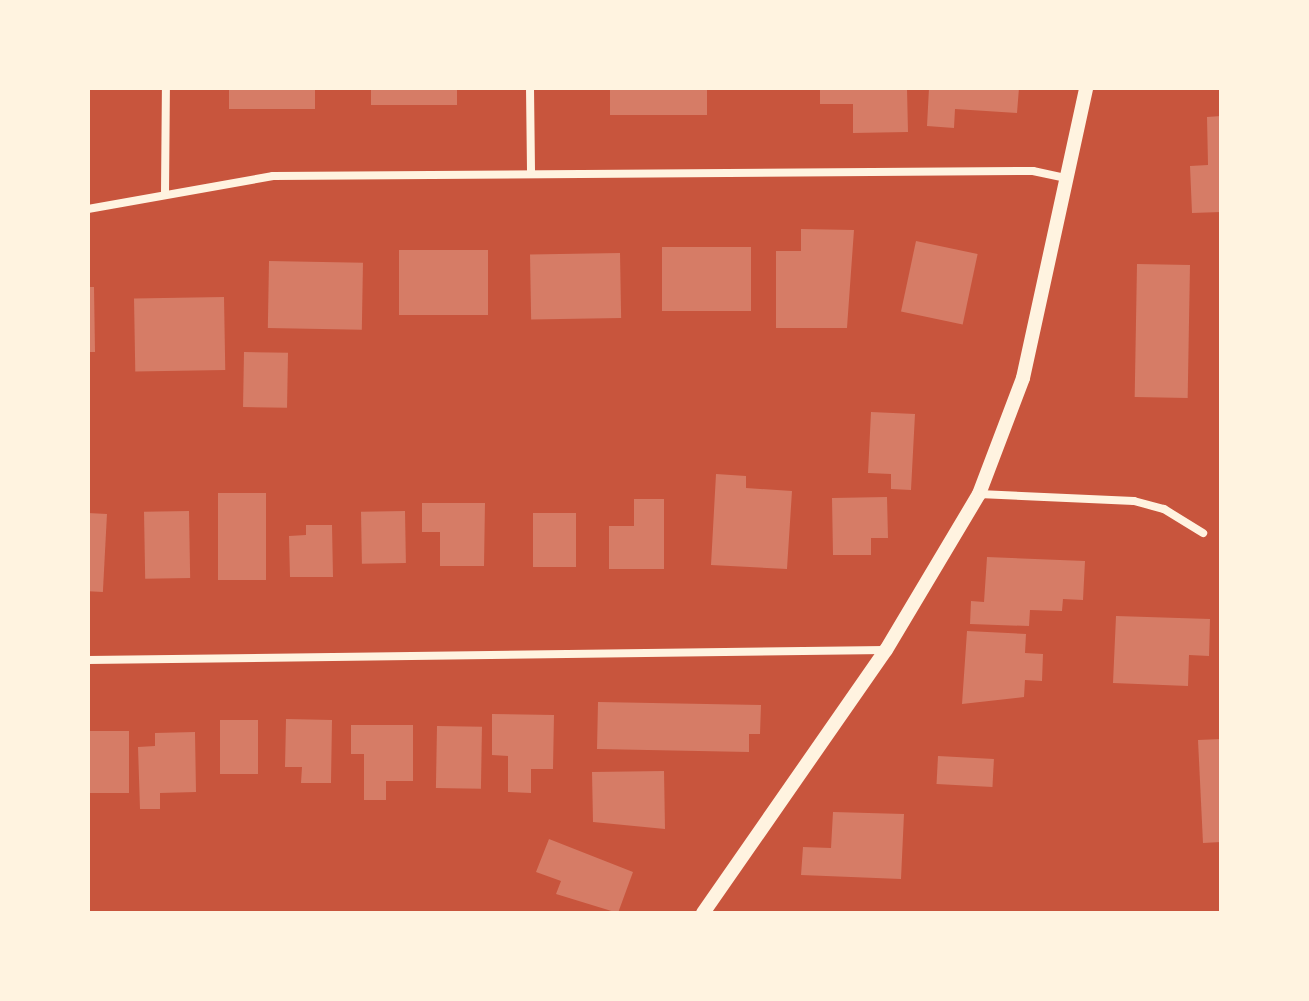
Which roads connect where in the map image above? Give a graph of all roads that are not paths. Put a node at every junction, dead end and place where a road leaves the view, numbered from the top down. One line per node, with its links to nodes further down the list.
1 (166, 88): 6 (street)
2 (530, 88): 4 (street)
3 (1086, 88): 5 (street)
4 (531, 173): 5 (street); 6 (street)
5 (1066, 178): 8 (street)
6 (165, 193): 7 (street)
7 (88, 209)
8 (979, 494): 9 (street); 10 (street)
9 (1203, 533)
10 (886, 650): 11 (street); 12 (street)
11 (88, 660)
12 (703, 913)

